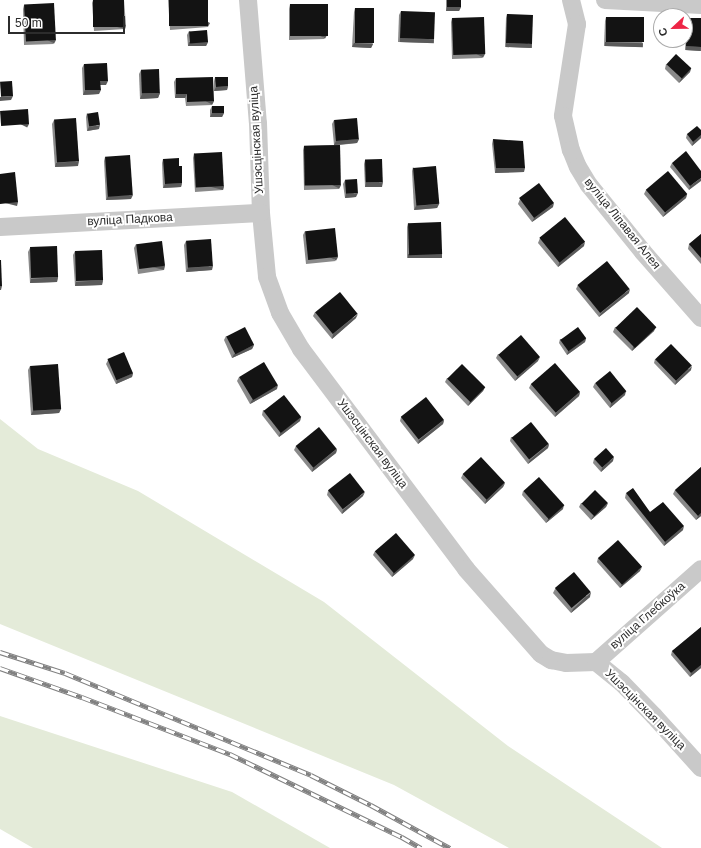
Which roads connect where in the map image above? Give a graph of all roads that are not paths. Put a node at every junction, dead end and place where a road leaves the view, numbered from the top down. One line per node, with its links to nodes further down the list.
1 (248, 0): 5 (street, Ушэсцінская вуліца)
2 (571, 0): 7 (street, вуліца Ліпавая Алея)
3 (605, 0): 4 (street)
4 (701, 5)
5 (260, 213): 6 (street, вуліца Падкова); 9 (street, Ушэсцінская вуліца)
6 (0, 227)
7 (701, 318)
8 (701, 570): 9 (street, вуліца Глебкоўка)
9 (596, 662): 10 (street, Ушэсцінская вуліца)
10 (701, 768)

